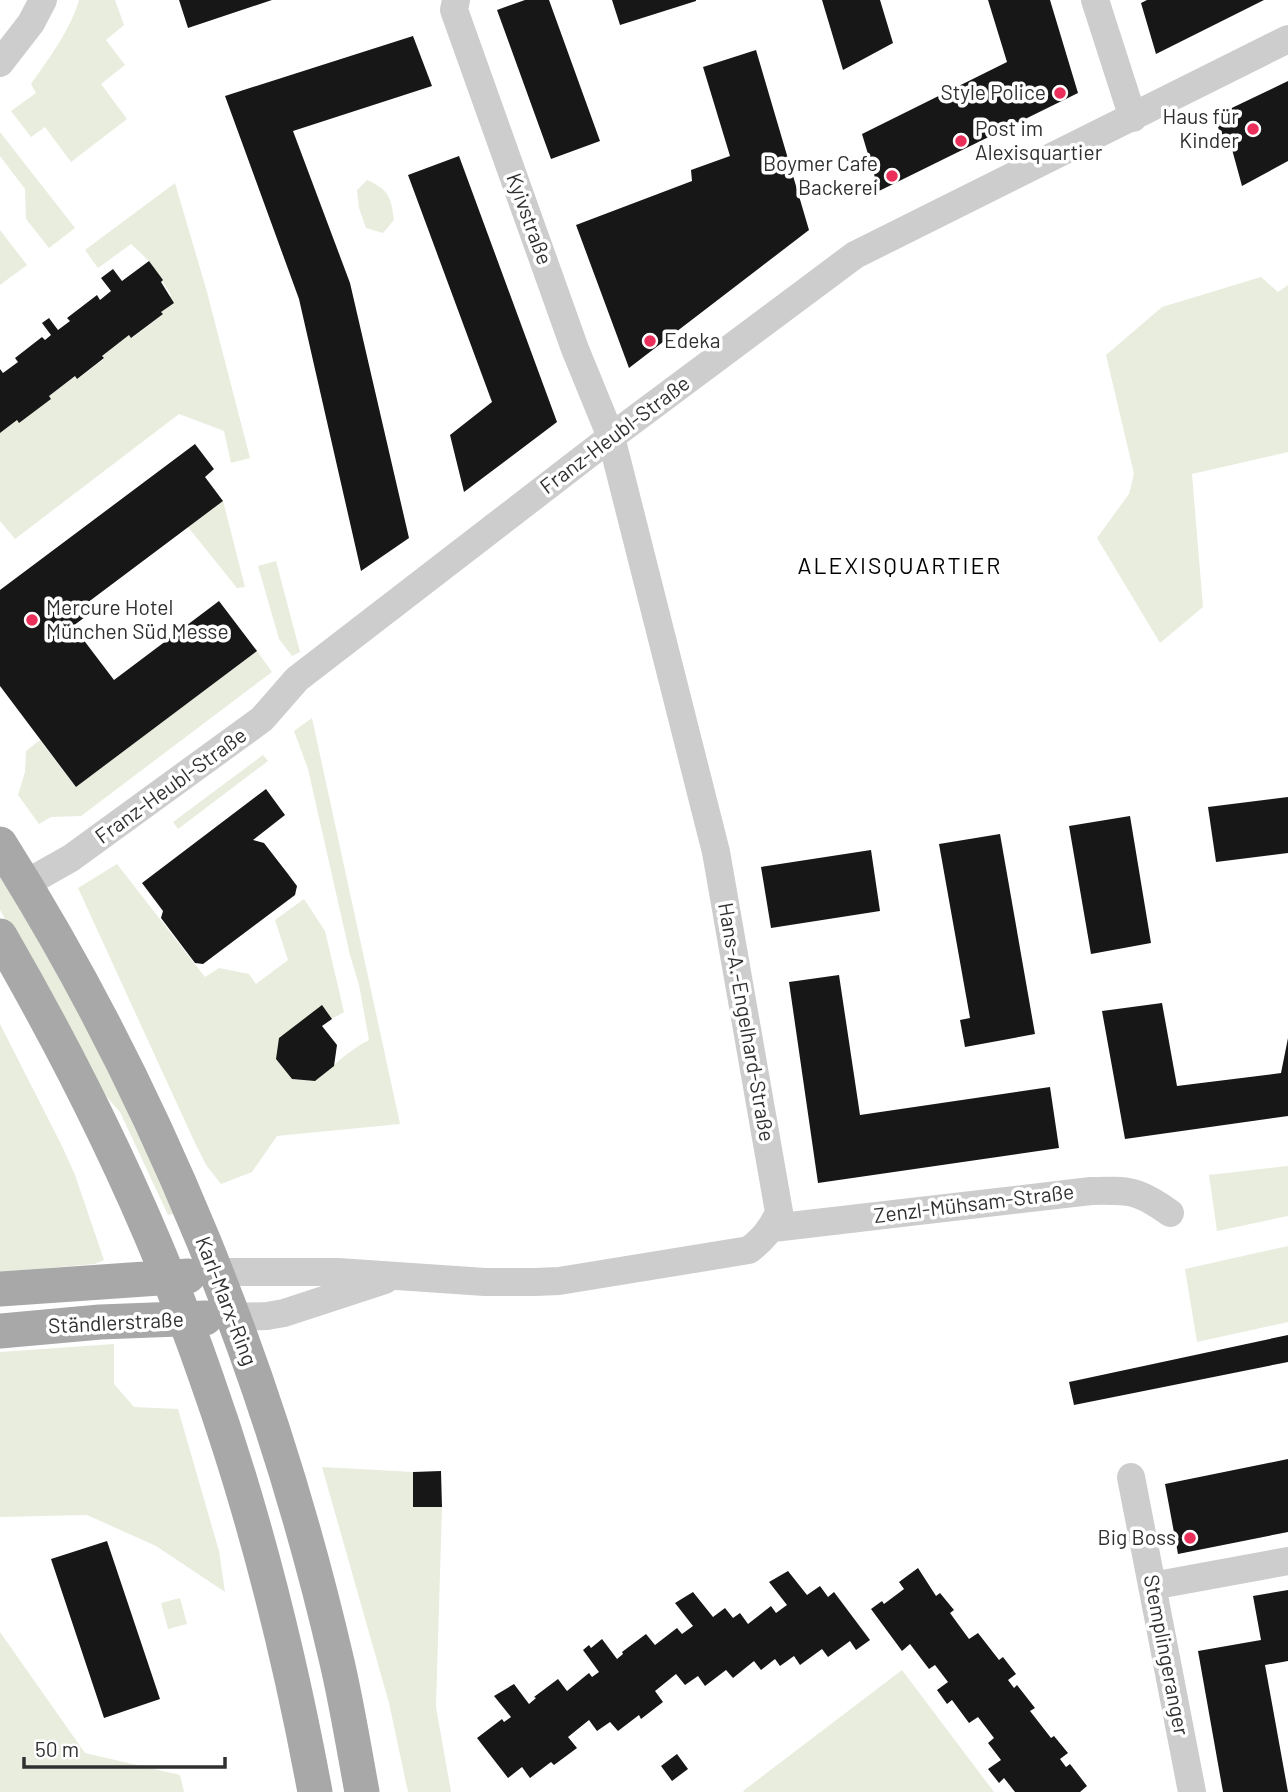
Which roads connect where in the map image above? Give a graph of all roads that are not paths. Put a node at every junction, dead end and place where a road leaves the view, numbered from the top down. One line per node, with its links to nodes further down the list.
1 (43, 0): 5 (street)
2 (456, 0): 7 (street, Kyivstraße)
3 (1095, 0): 6 (street)
4 (1288, 39): 6 (street, Franz-Heubl-Straße)
5 (0, 63)
6 (1133, 118): 7 (street, Franz-Heubl-Straße)
7 (611, 437): 9 (street, Franz-Heubl-Straße); 12 (street, Hans-A.-Engelhard-Straße)
8 (0, 844): 9 (main road, Karl-Marx-Ring)
9 (25, 884): 13 (main road, Karl-Marx-Ring)
10 (0, 936): 15 (main road)
11 (1170, 1213): 12 (street, Zenzl-Mühsam-Straße)
12 (773, 1228): 14 (street)
13 (215, 1272): 14 (street); 15 (main road, Ständlerstraße); 17 (main road, Karl-Marx-Ring)
14 (394, 1277): 17 (street)
15 (168, 1278): 16 (main road, Ständlerstraße); 18 (main road)
16 (0, 1289)
17 (233, 1317): 18 (main road, Ständlerstraße); 24 (main road, Karl-Marx-Ring)
18 (183, 1319): 19 (main road, Ständlerstraße); 23 (main road)
19 (0, 1331)
20 (1131, 1477): 22 (street, Stemplingeranger)
21 (1288, 1561): 22 (street)
22 (1152, 1586): 25 (street, Stemplingeranger)
23 (315, 1792)
24 (362, 1792)
25 (1192, 1792)

